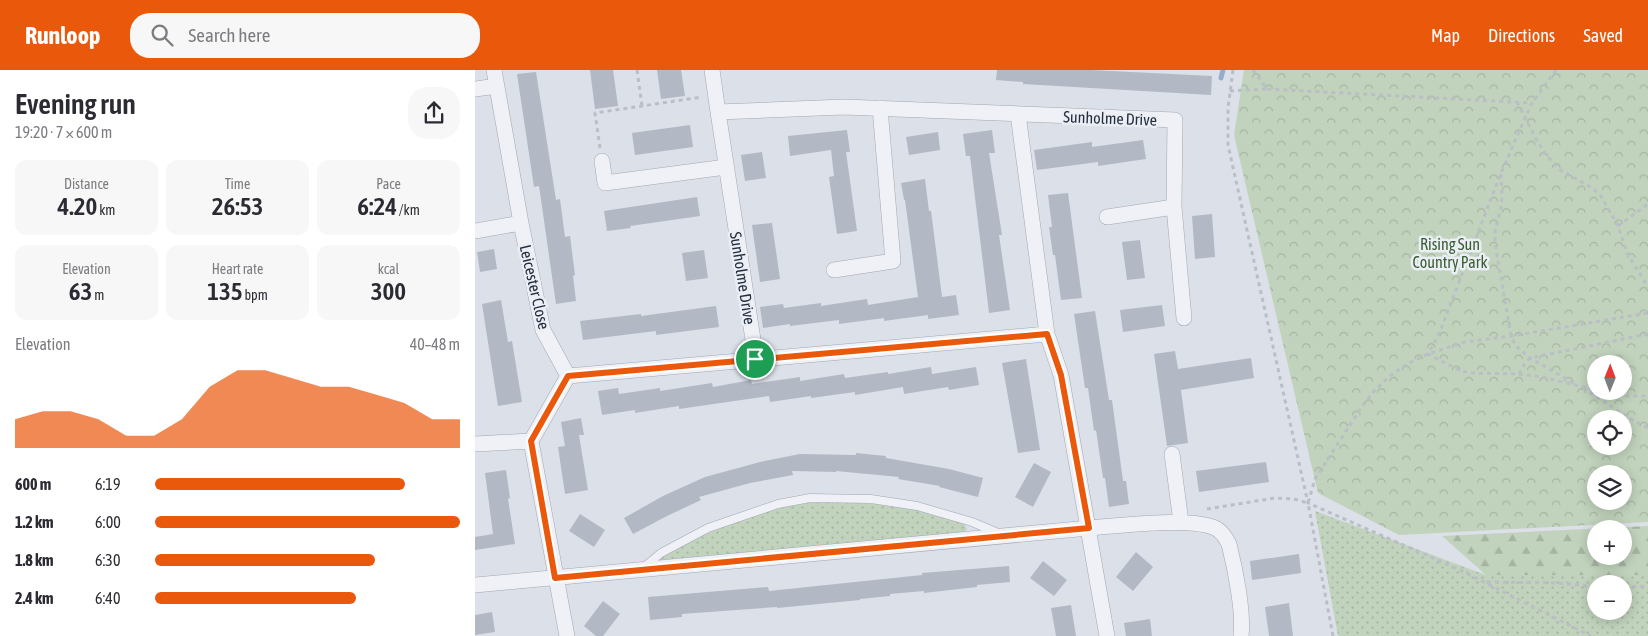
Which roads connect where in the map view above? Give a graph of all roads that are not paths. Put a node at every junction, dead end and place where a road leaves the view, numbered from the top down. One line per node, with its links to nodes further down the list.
1 (494, 70): 3 (street, Leicester Close)
2 (712, 70): 6 (street, Sunholme Drive)
3 (497, 86): 4 (street); 12 (street, Leicester Close)
4 (475, 88)
5 (880, 108): 6 (street, Sunholme Drive); 7 (street, Sunholme Drive); 14 (street)
6 (718, 112): 9 (street, Sunholme Drive)
7 (1018, 114): 10 (street, Sunholme Drive); 16 (street)
8 (602, 162): 9 (street)
9 (726, 167): 17 (street, Sunholme Drive)
10 (1174, 208): 11 (street); 15 (street, Sunholme Drive)
11 (1107, 218)
12 (521, 223): 13 (street, Leicester Close); 18 (street, Leicester Close)
13 (475, 231)
14 (834, 270)
15 (1184, 318)
16 (1047, 334): 17 (street); 23 (street)
17 (755, 359): 18 (street)
18 (568, 376): 19 (street)
19 (531, 441): 20 (street); 26 (street)
20 (475, 444)
21 (1172, 454): 22 (street)
22 (1181, 522): 23 (street); 30 (street)
23 (1089, 528): 24 (street); 29 (street)
24 (1004, 536): 25 (street); 25 (lane)
25 (640, 570): 26 (street)
26 (555, 578): 27 (street); 28 (street)
27 (475, 585)
28 (567, 636)
29 (1107, 636)
30 (1241, 636)

